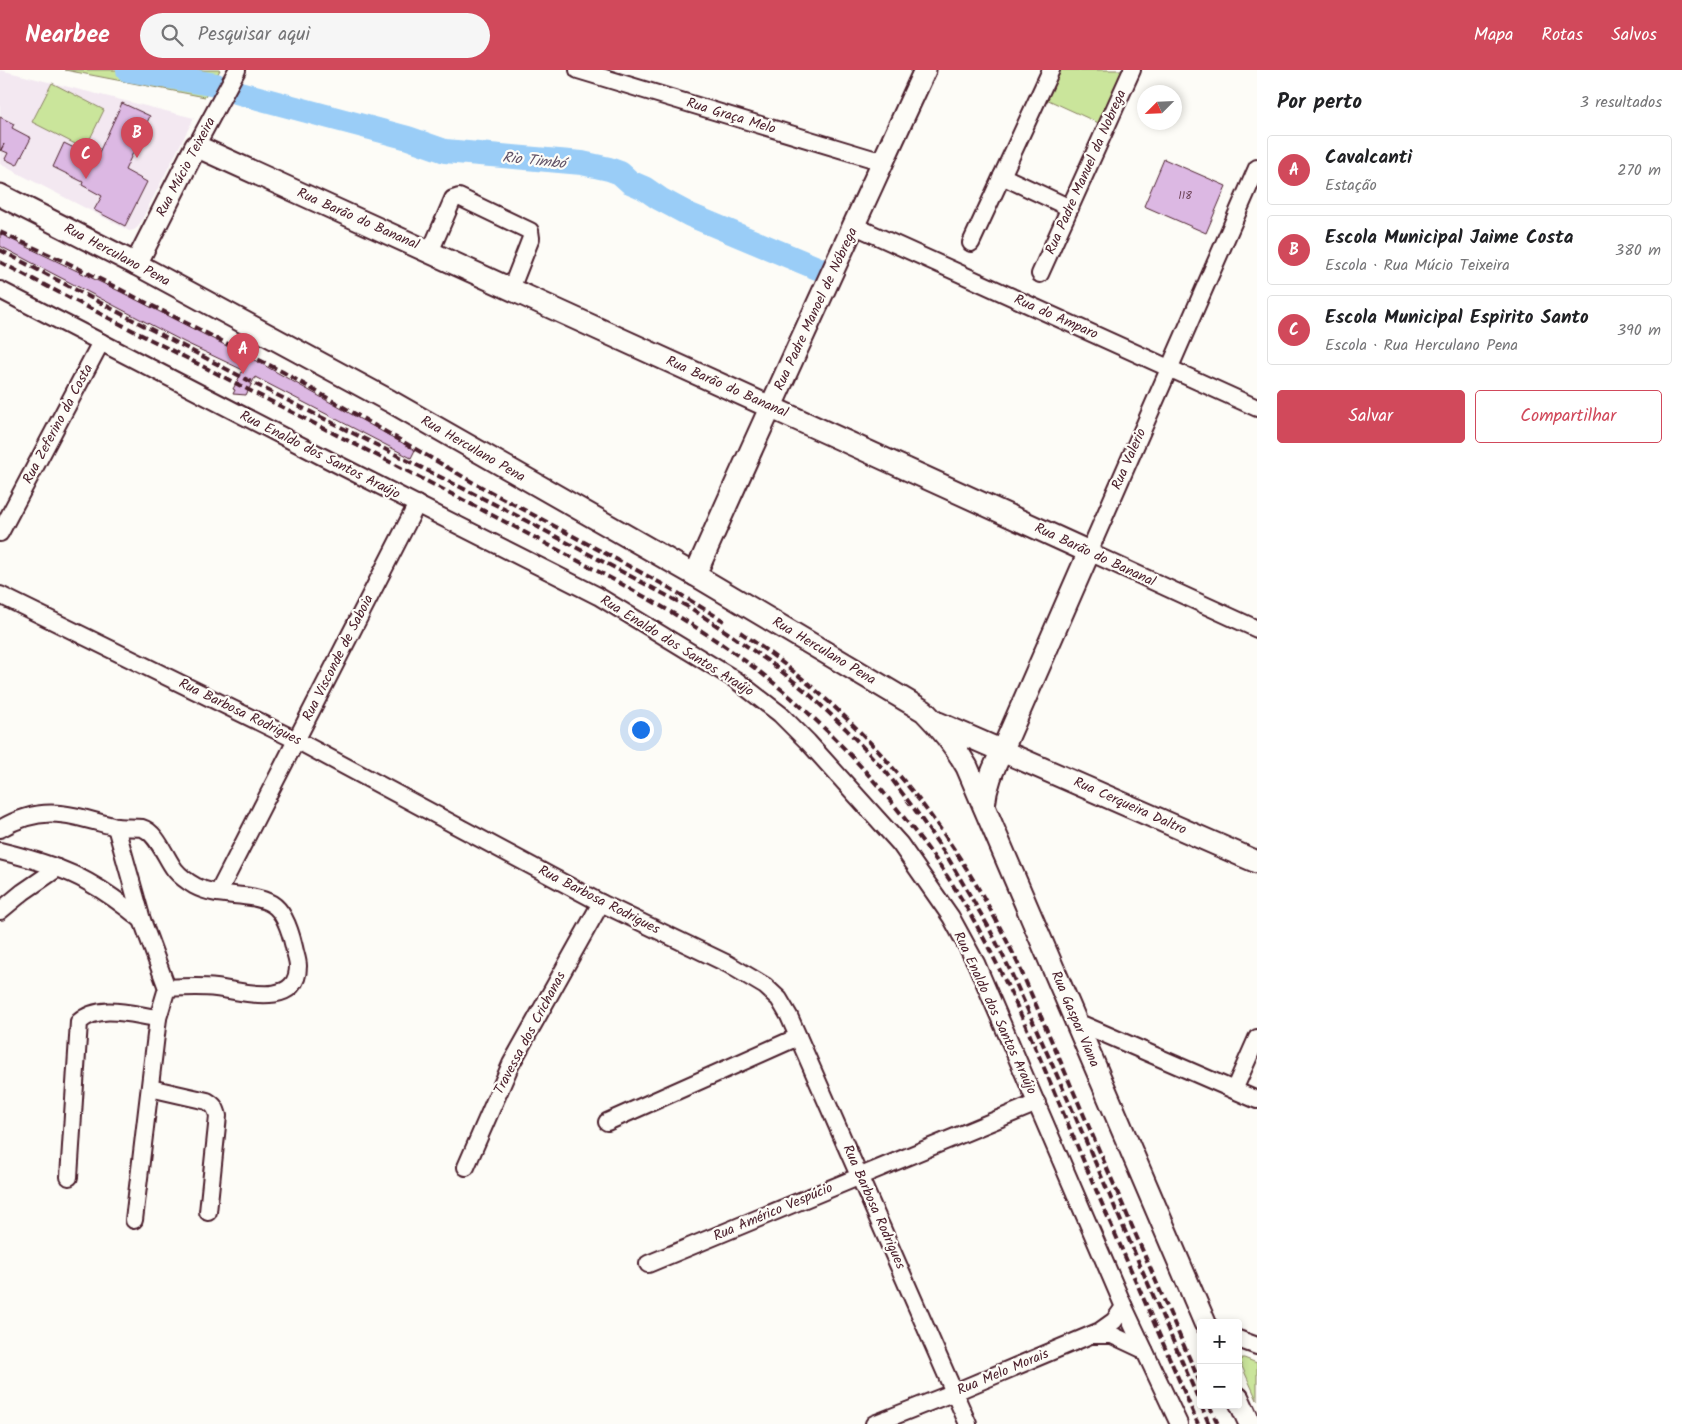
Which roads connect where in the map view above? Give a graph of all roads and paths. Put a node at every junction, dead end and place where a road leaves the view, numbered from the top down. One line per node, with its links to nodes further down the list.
1 (237, 70): 6 (street, Rua Múcio Teixeira)
2 (578, 70): 7 (street, Rua Graça Melo)
3 (925, 70): 7 (main road, Rua Padre Manoel de Nóbrega)
4 (1051, 70): 9 (street)
5 (1132, 70): 11 (street, Rua Padre Manuel da Nobrega)
6 (196, 146): 14 (main road, Rua Barão do Bananal); 15 (main road, Rua Múcio Teixeira)
7 (883, 162): 12 (main road, Rua Padre Manoel de Nóbrega)
8 (1257, 168): 20 (street, Rua Valerio)
9 (1002, 176): 11 (street); 13 (street)
10 (0, 194): 15 (main road, Rua Herculano Pena)
11 (1070, 208): 16 (street, Rua Padre Manuel da Nobrega)
12 (855, 226): 20 (street, Rua do Amparo); 21 (main road, Rua Padre Manoel de Nóbrega)
13 (971, 243)
14 (430, 252): 17 (main road, Rua Barão do Bananal); 17 (street)
15 (136, 264): 26 (main road, Rua Herculano Pena)
16 (1040, 274)
17 (511, 289): 21 (main road, Rua Barão do Bananal)
18 (0, 290): 19 (street, Rua Enaldo dos Santos Araújo)
19 (101, 342): 23 (street, Rua Enaldo dos Santos Araújo); 24 (street, Rua Zeferino da Costa)
20 (1169, 369): 22 (street, Rua do Amparo); 25 (street, Rua Valerio)
21 (770, 407): 25 (main road, Rua Barão do Bananal); 26 (main road, Rua Padre Manoel de Nóbrega)
22 (1257, 408)
23 (417, 504): 30 (street, Rua Visconde de Saboia); 50 (street, Rua Enaldo dos Santos Araújo)
24 (0, 532)
25 (1089, 552): 28 (street, Rua Barão do Bananal); 31 (main road, Rua Valerio)
26 (695, 575): 29 (main road, Rua Herculano Pena)
27 (0, 594): 30 (street, Rua Barbosa Rodrigues)
28 (1257, 629)
29 (935, 722): 31 (main road, Rua Cerqueira Daltro); 32 (main road, Rua Gaspar Viana)
30 (296, 740): 38 (street, Rua Visconde de Saboia); 39 (street, Rua Barbosa Rodrigues)
31 (1002, 751): 32 (main road); 36 (main road, Rua Cerqueira Daltro)
32 (984, 806): 44 (main road, Rua Gaspar Viana)
33 (116, 827): 34 (street); 38 (street); 41 (street)
34 (0, 829)
35 (0, 851): 37 (street)
36 (1257, 862)
37 (58, 868): 40 (street); 41 (street)
38 (218, 893): 42 (street)
39 (601, 902): 45 (street, Rua Barbosa Rodrigues); 52 (street, Travessa dos Crichanas)
40 (0, 911)
41 (142, 920): 42 (street)
42 (167, 988): 43 (street)
43 (158, 1018): 47 (street); 54 (street)
44 (1077, 1022): 48 (street); 59 (main road, Rua Gaspar Viana)
45 (798, 1037): 51 (street); 53 (street, Rua Barbosa Rodrigues)
46 (1257, 1038): 48 (street)
47 (150, 1088): 55 (street); 56 (street)
48 (1234, 1090): 49 (street)
49 (1257, 1100)
50 (1037, 1103): 53 (street, Rua Américo Vespúcio); 58 (street, Rua Enaldo dos Santos Araújo)
51 (607, 1122)
52 (466, 1167)
53 (860, 1176): 57 (street, Rua Américo Vespúcio); 64 (street, Rua Barbosa Rodrigues)
54 (69, 1177)
55 (208, 1212)
56 (134, 1220)
57 (648, 1264)
58 (1124, 1307): 60 (street, Rua Melo Morais); 63 (street, Rua Enaldo dos Santos Araújo)
59 (1203, 1319)
60 (1093, 1334): 63 (street); 64 (street, Rua Melo Morais)
61 (1242, 1340): 62 (street)
62 (1257, 1346)
63 (1144, 1350): 68 (street, Rua Enaldo dos Santos Araújo)
64 (955, 1392): 66 (street, Rua Melo Morais); 67 (street, Rua Barbosa Rodrigues)
65 (1242, 1407): 69 (main road)
66 (874, 1424)
67 (968, 1424)
68 (1178, 1424)
69 (1250, 1424)

